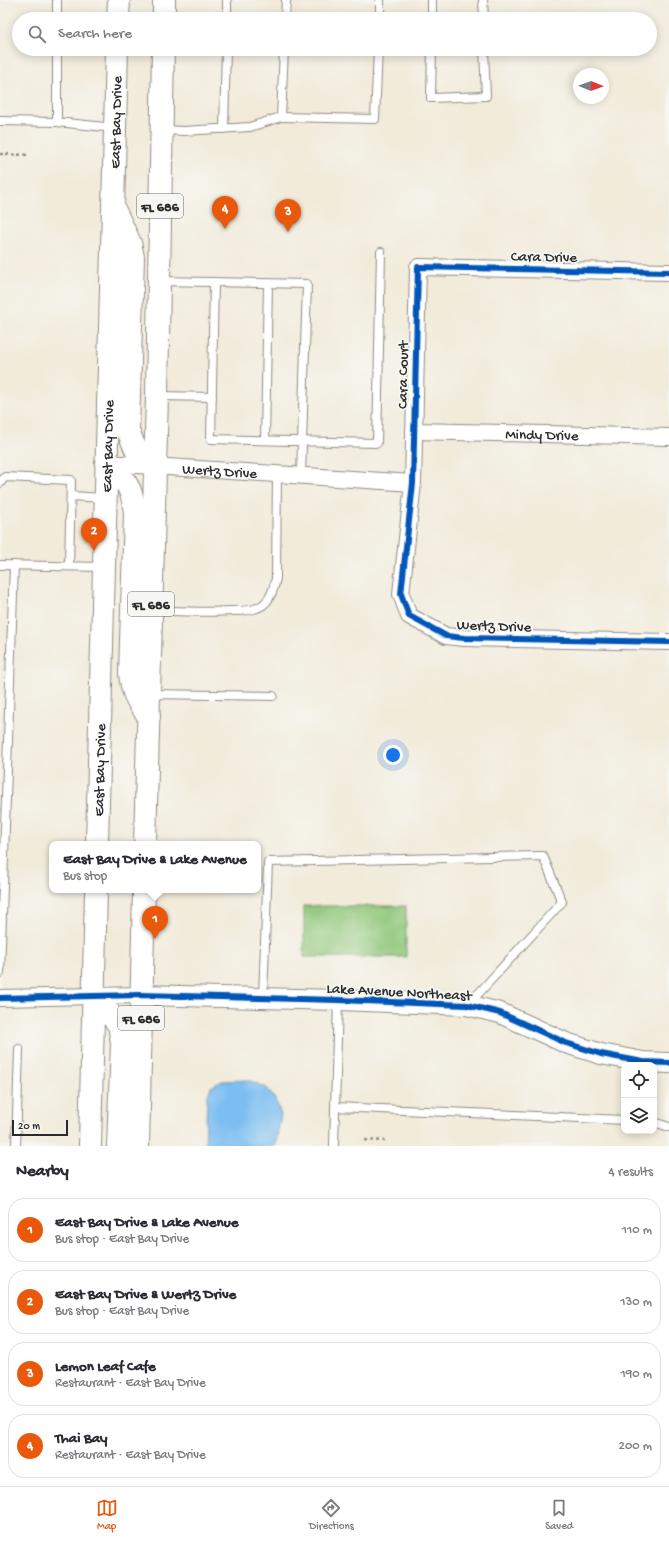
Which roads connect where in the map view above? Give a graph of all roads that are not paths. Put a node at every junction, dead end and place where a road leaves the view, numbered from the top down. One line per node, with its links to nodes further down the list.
1 (58, 0): 9 (lane)
2 (119, 0): 10 (main road)
3 (164, 0): 11 (main road)
4 (227, 0): 12 (lane)
5 (286, 0): 13 (lane)
6 (380, 0): 14 (lane)
7 (432, 0): 15 (lane)
8 (483, 0): 16 (lane)
9 (57, 12)
10 (118, 12)
11 (164, 12)
12 (227, 12)
13 (285, 12)
14 (380, 12)
15 (432, 12)
16 (484, 12)
17 (57, 56): 27 (lane)
18 (118, 56): 28 (main road, East Bay Drive)
19 (163, 56): 30 (main road, FL 686)
20 (226, 56): 29 (lane)
21 (284, 56): 25 (lane)
22 (378, 56): 25 (lane)
23 (432, 56): 24 (lane)
24 (484, 56)
25 (281, 117): 29 (lane)
26 (0, 121): 27 (lane)
27 (57, 122): 28 (lane)
28 (115, 128): 31 (main road, East Bay Drive)
29 (224, 129): 30 (lane)
30 (161, 130): 35 (main road, FL 686)
31 (113, 208): 44 (main road, East Bay Drive); 45 (main road)
32 (381, 252): 43 (lane)
33 (418, 267): 34 (street, Cara Drive); 40 (street, Cara Court)
34 (669, 272)
35 (158, 281): 36 (lane); 38 (main road, FL 686)
36 (214, 282): 37 (lane); 39 (lane)
37 (268, 284): 42 (lane); 43 (lane)
38 (157, 396): 39 (lane); 45 (main road, FL 686)
39 (212, 397): 42 (lane)
40 (414, 431): 41 (street, Mindy Drive); 49 (street, Cara Court)
41 (669, 437)
42 (265, 440): 43 (lane)
43 (303, 441): 47 (lane)
44 (106, 462): 45 (street, Wertz Drive); 51 (main road, East Bay Drive); 60 (main road)
45 (155, 466): 46 (street, Wertz Drive); 56 (main road, FL 686)
46 (277, 474): 47 (street, Wertz Drive); 56 (lane)
47 (301, 476): 49 (street, Wertz Drive)
48 (0, 483): 50 (lane)
49 (413, 484): 57 (street, Wertz Drive)
50 (71, 496): 51 (lane); 54 (lane)
51 (105, 498): 55 (main road, East Bay Drive)
52 (0, 565): 53 (lane)
53 (14, 566): 54 (lane); 61 (lane)
54 (69, 566): 55 (lane)
55 (103, 567): 62 (main road, East Bay Drive)
56 (151, 610): 58 (main road, FL 686)
57 (669, 642)
58 (149, 694): 59 (lane); 60 (main road, FL 686)
59 (273, 696)
60 (148, 716): 63 (main road, FL 686)
61 (4, 745): 66 (lane)
62 (97, 841)
63 (145, 841)
64 (96, 893): 68 (main road)
65 (144, 893): 67 (main road, FL 686)
66 (0, 973)
67 (141, 995): 68 (street); 70 (street, Lake Avenue Northeast); 82 (main road, FL 686)
68 (93, 996): 69 (street); 80 (main road); 81 (main road)
69 (0, 998)
70 (263, 998): 71 (street, Lake Avenue Northeast); 72 (lane)
71 (338, 1000): 72 (street, Lake Avenue Northeast); 75 (lane)
72 (467, 1006): 74 (street, Lake Avenue Northeast)
73 (19, 1049): 79 (lane)
74 (669, 1063)
75 (335, 1107): 76 (lane); 83 (lane)
76 (621, 1120)
77 (657, 1123): 78 (lane)
78 (669, 1127)
79 (16, 1146)
80 (90, 1146)
81 (118, 1146)
82 (138, 1146)
83 (334, 1146)

